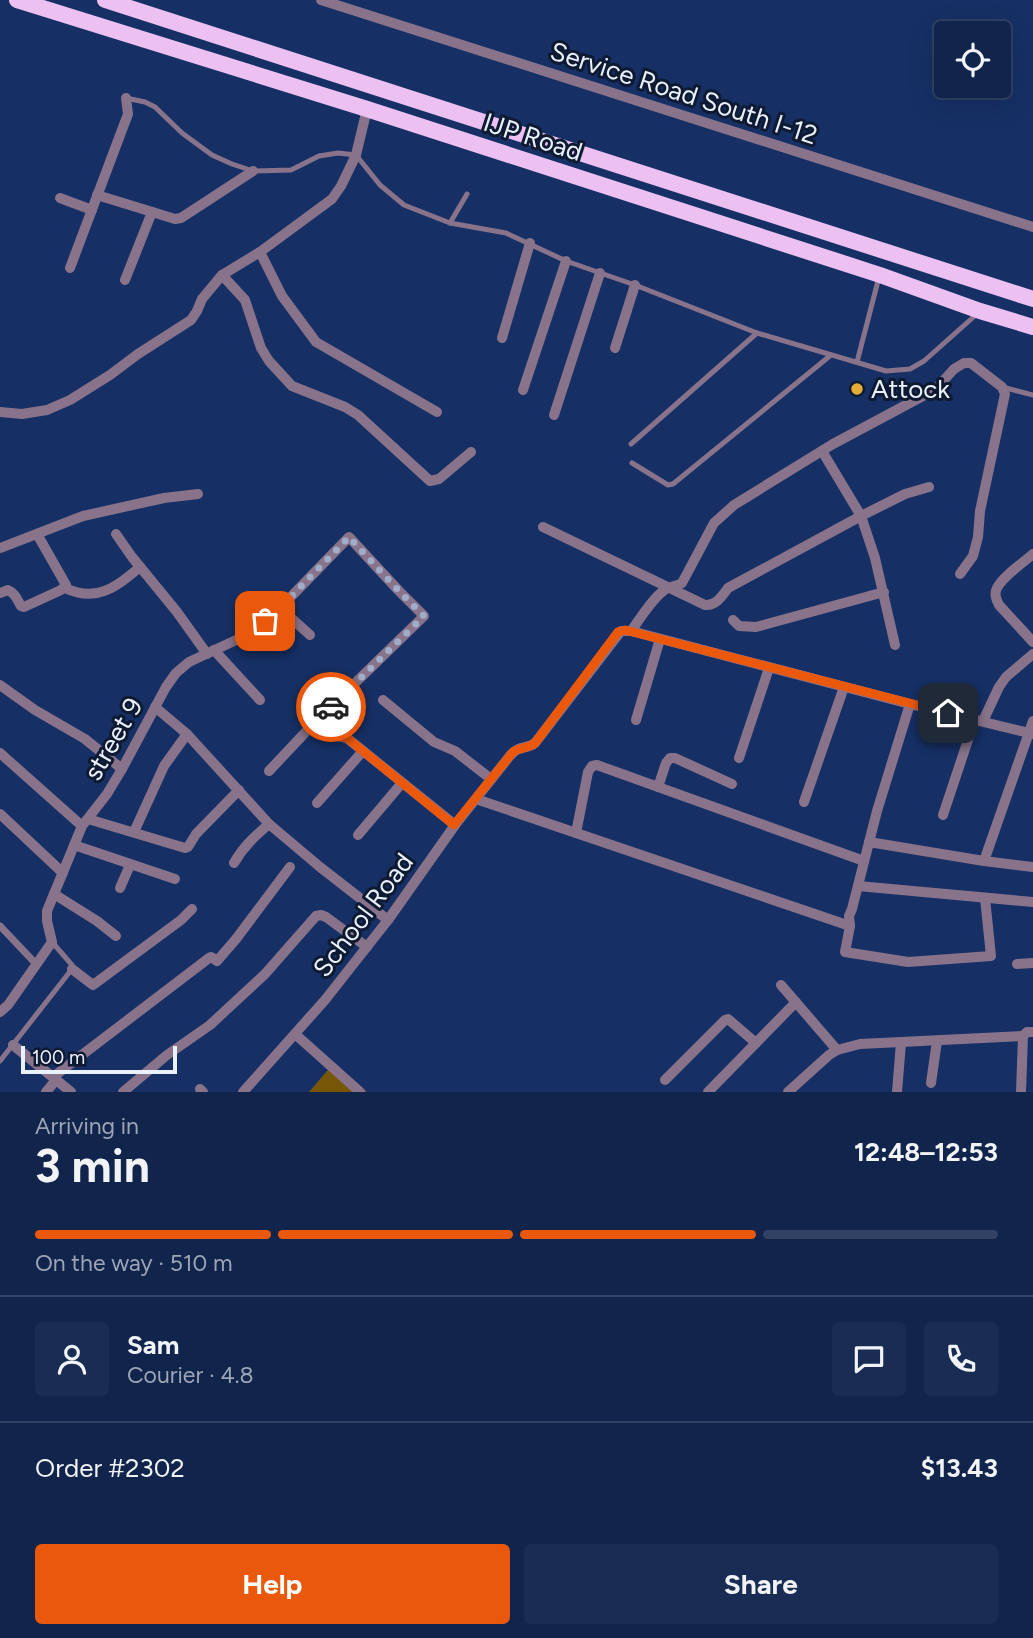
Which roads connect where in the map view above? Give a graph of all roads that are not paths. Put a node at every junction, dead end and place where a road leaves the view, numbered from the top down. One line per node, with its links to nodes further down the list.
1 (17, 0): 5 (highway, IJP Road)
2 (105, 0): 4 (highway, IJP Road)
3 (321, 0): 16 (street, Service Road South I-12)
4 (144, 13): 5 (highway); 26 (highway, IJP Road)
5 (135, 37): 7 (highway, IJP Road)
6 (126, 97): 9 (lane); 11 (street)
7 (367, 109): 8 (street); 23 (highway, IJP Road)
8 (356, 155): 9 (lane); 15 (lane); 18 (street)
9 (253, 171): 14 (street)
10 (467, 194): 15 (lane)
11 (97, 195): 13 (street); 14 (street)
12 (60, 198): 13 (street)
13 (92, 210): 20 (street)
14 (152, 212): 24 (street)
15 (450, 223): 17 (lane)
16 (1033, 227)
17 (530, 243): 19 (lane); 30 (street)
18 (260, 252): 22 (street); 38 (street)
19 (566, 261): 21 (lane); 35 (street)
20 (71, 268)
21 (600, 273): 25 (lane); 39 (street)
22 (222, 275): 37 (street); 42 (street)
23 (880, 275): 27 (highway, IJP Road); 33 (lane)
24 (125, 280)
25 (635, 285): 29 (lane); 31 (street)
26 (1033, 299)
27 (980, 311): 28 (highway, IJP Road); 33 (lane)
28 (1033, 327)
29 (757, 333): 32 (lane); 40 (lane)
30 (502, 338)
31 (615, 348)
32 (831, 355): 33 (lane); 43 (lane)
33 (857, 362)
34 (1002, 387): 36 (lane); 41 (street); 53 (street)
35 (523, 390)
36 (1033, 395)
37 (0, 412)
38 (437, 412)
39 (554, 415)
40 (631, 444)
41 (822, 451): 46 (street); 54 (street)
42 (471, 452)
43 (632, 463)
44 (929, 486): 46 (street)
45 (198, 494): 48 (street)
46 (861, 516): 54 (street); 56 (street)
47 (542, 527): 54 (street)
48 (37, 534): 50 (street); 55 (street)
49 (116, 534): 52 (street)
50 (0, 548)
51 (1033, 555): 63 (street)
52 (140, 567): 55 (street); 65 (street)
53 (960, 574)
54 (669, 587): 60 (street)
55 (65, 588): 57 (street)
56 (884, 592): 59 (street); 64 (street)
57 (0, 593)
58 (280, 608): 61 (street); 65 (street, street 9); 74 (street, street 9)
59 (733, 620)
60 (631, 631): 62 (street); 85 (street, School Road)
61 (310, 635)
62 (660, 639): 67 (street); 75 (street)
63 (1033, 642)
64 (895, 645)
65 (211, 652): 70 (street); 73 (street, street 9)
66 (1033, 654): 76 (street)
67 (769, 668): 69 (street); 82 (street)
68 (0, 685): 83 (street)
69 (844, 687): 72 (street); 91 (street)
70 (260, 700)
71 (383, 700): 85 (street)
72 (910, 704): 76 (street); 101 (street)
73 (155, 707): 78 (street); 83 (street, street 9)
74 (317, 720): 80 (street); 84 (street)
75 (636, 720)
76 (979, 720): 79 (street); 94 (street)
77 (1033, 721): 79 (street)
78 (187, 734): 89 (street); 98 (street)
79 (1031, 734): 104 (street)
80 (363, 751): 86 (street); 92 (street)
81 (0, 753): 95 (street)
82 (739, 758)
83 (122, 769): 95 (street, street 9)
84 (269, 771)
85 (491, 779): 90 (street, School Road)
86 (402, 783): 97 (street); 100 (street)
87 (732, 784): 88 (street)
88 (657, 787): 99 (street); 103 (street)
89 (239, 790): 96 (street); 98 (street)
90 (476, 799): 97 (street, School Road); 99 (street)
91 (804, 802)
92 (317, 803)
93 (0, 814): 109 (street)
94 (943, 815)
95 (85, 822): 98 (street); 102 (street, street 9)
96 (269, 824): 105 (street); 117 (street)
97 (454, 825): 117 (street, School Road)
98 (134, 832)
99 (576, 833): 119 (street)
100 (358, 835)
101 (869, 842): 103 (street); 104 (street)
102 (74, 845): 106 (street); 109 (street, street 9)
103 (864, 861): 111 (street)
104 (984, 861): 108 (street)
105 (234, 863)
106 (130, 865): 110 (street); 112 (street)
107 (290, 867): 138 (street)
108 (1033, 867)
109 (63, 873): 113 (street, street 9)
110 (175, 879)
111 (858, 886): 114 (street); 119 (street)
112 (120, 888)
113 (54, 894): 120 (street); 121 (street, street 9)
114 (985, 898): 115 (street); 119 (street)
115 (1033, 902)
116 (192, 909): 126 (street)
117 (388, 920): 122 (street, School Road)
118 (0, 926): 125 (street)
119 (850, 926)
120 (116, 936)
121 (52, 942): 125 (street); 126 (lane)
122 (366, 947): 130 (street, School Road); 143 (street)
123 (1033, 963): 124 (street)
124 (1017, 964)
125 (37, 965): 129 (street)
126 (72, 969): 135 (lane)
127 (781, 985): 128 (street)
128 (796, 1002): 134 (street); 136 (street)
129 (0, 1012)
130 (295, 1034): 144 (street, School Road); 145 (street)
131 (1028, 1035): 132 (street); 149 (street)
132 (937, 1041): 133 (street); 140 (street)
133 (901, 1042): 136 (street); 148 (street)
134 (756, 1043): 139 (street); 146 (street)
135 (13, 1045): 137 (lane); 138 (street)
136 (837, 1050): 147 (street)
137 (0, 1061)
138 (55, 1078): 141 (street); 142 (street)
139 (665, 1080)
140 (931, 1083)
141 (46, 1092)
142 (71, 1092)
143 (123, 1092)
144 (243, 1092)
145 (360, 1092)
146 (708, 1092)
147 (788, 1092)
148 (898, 1092)
149 (1021, 1092)

